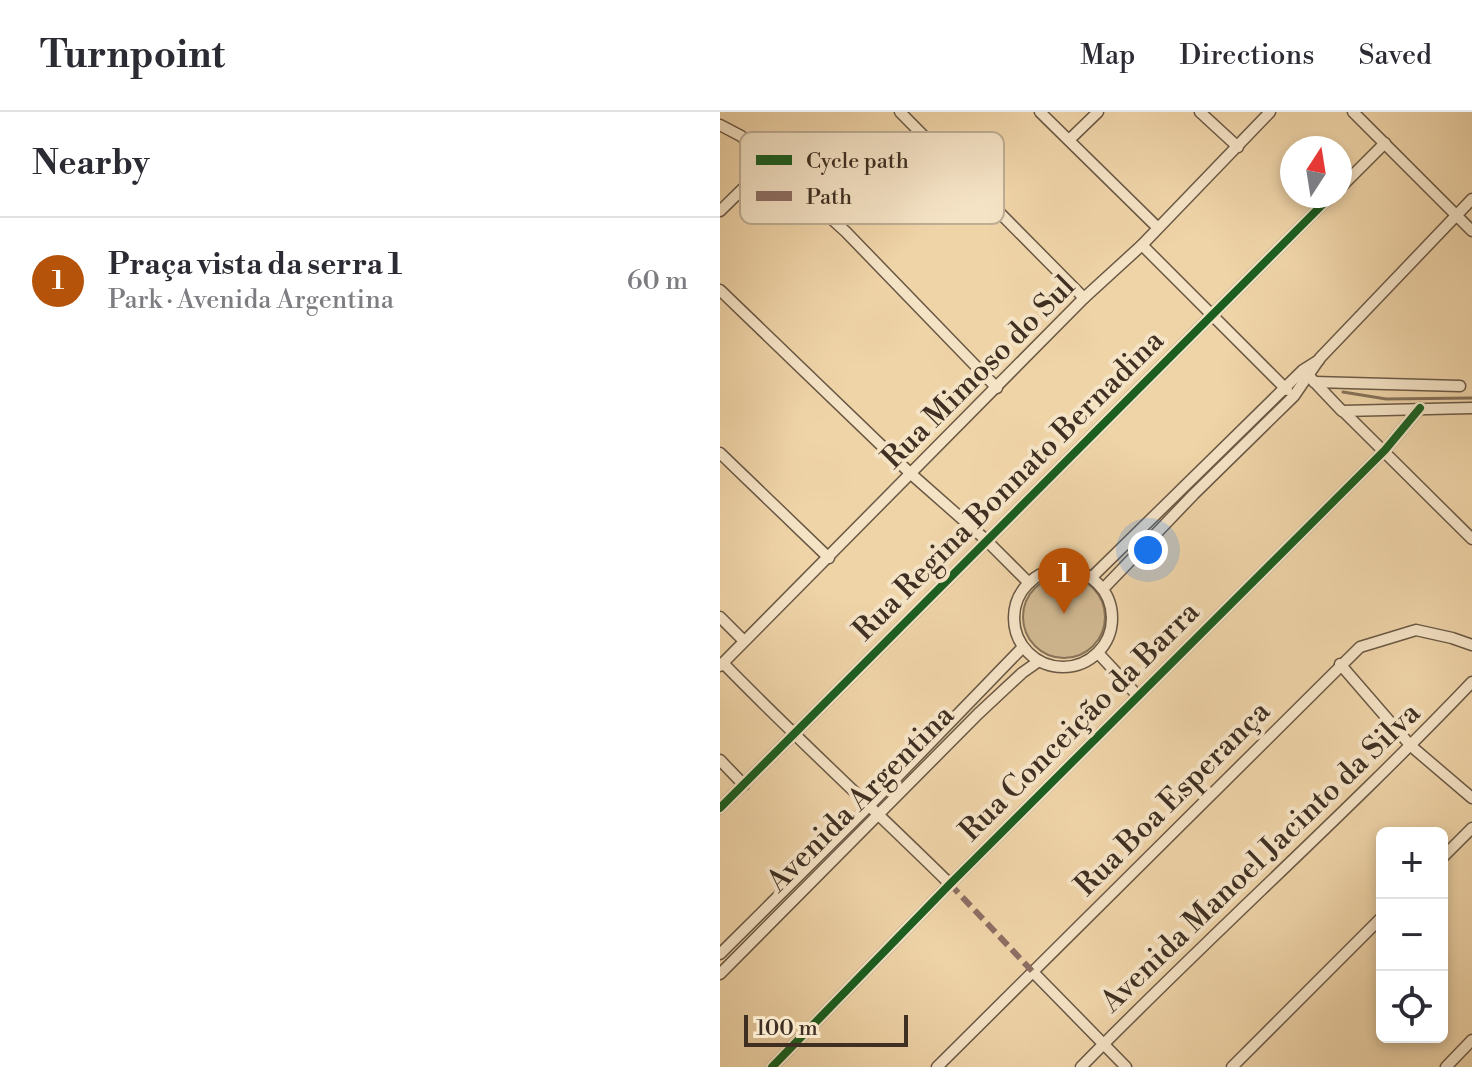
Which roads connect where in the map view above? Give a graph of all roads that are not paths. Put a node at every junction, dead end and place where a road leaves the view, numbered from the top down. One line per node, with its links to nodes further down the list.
1 (900, 112): 8 (street)
2 (1040, 112): 10 (street)
3 (1098, 112): 10 (street)
4 (1200, 112): 12 (street)
5 (1270, 112): 12 (street, Rua Mimoso do Sul)
6 (1353, 112): 11 (street)
7 (720, 125): 9 (street)
8 (920, 132)
9 (740, 135)
10 (1069, 140): 21 (street)
11 (1385, 143): 13 (street); 18 (street)
12 (1238, 147): 21 (street, Rua Mimoso do Sul)
13 (1352, 176)
14 (740, 191): 17 (street)
15 (1472, 199): 18 (street)
16 (1319, 208): 26 (street, Rua Regina Bonnato Bernadina)
17 (720, 211)
18 (1457, 215): 22 (street); 27 (street)
19 (1004, 217): 25 (street)
20 (837, 224): 29 (street)
21 (1157, 227): 23 (street, Rua Mimoso do Sul)
22 (1472, 231)
23 (1142, 245): 25 (street, Rua Mimoso do Sul); 26 (street)
24 (720, 290): 37 (street)
25 (1084, 298): 29 (street, Rua Mimoso do Sul)
26 (1212, 315): 30 (street); 39 (street, Rua Regina Bonnato Bernadina)
27 (1309, 376): 28 (street); 30 (street); 31 (street); 34 (street)
28 (1460, 386)
29 (997, 388): 37 (street, Rua Mimoso do Sul)
30 (1285, 388): 31 (street); 41 (street)
31 (1294, 396): 43 (street)
32 (1420, 408): 33 (street); 34 (street); 35 (street, Rua Conceição da Barra)
33 (1472, 408)
34 (1342, 411): 35 (street)
35 (1385, 450): 38 (street); 53 (street, Rua Conceição da Barra)
36 (720, 453): 40 (street)
37 (910, 473): 39 (street); 40 (street, Rua Mimoso do Sul)
38 (1472, 539)
39 (986, 540): 42 (street); 54 (street, Rua Regina Bonnato Bernadina)
40 (829, 558): 45 (street, Rua Mimoso do Sul)
41 (1091, 578): 42 (street); 43 (street)
42 (1029, 583): 47 (street)
43 (1103, 589): 48 (street)
44 (720, 617): 45 (street)
45 (744, 641): 50 (street, Rua Mimoso do Sul)
46 (1472, 645): 51 (street, Rua Boa Esperança)
47 (1023, 647): 49 (street); 59 (street, Avenida Argentina)
48 (1098, 653): 49 (street); 53 (street)
49 (1039, 661): 61 (street, Avenida Argentina)
50 (722, 664): 54 (street)
51 (1340, 664): 55 (street); 67 (street, Rua Boa Esperança)
52 (1472, 682): 55 (street, Avenida Manoel Jacinto da Silva)
53 (1138, 696): 64 (street, Rua Conceição da Barra)
54 (793, 735): 57 (street, Rua Regina Bonnato Bernadina); 59 (street)
55 (1411, 746): 58 (street); 70 (street, Avenida Manoel Jacinto da Silva)
56 (720, 760): 57 (street)
57 (744, 785): 60 (street, Rua Regina Bonnato Bernadina)
58 (1472, 798)
59 (870, 805): 61 (street); 66 (street, Avenida Argentina)
60 (720, 808)
61 (880, 814): 64 (street); 68 (street, Avenida Argentina)
62 (1472, 828): 63 (street)
63 (1448, 852)
64 (950, 884): 71 (street, Rua Conceição da Barra)
65 (1376, 923): 75 (street)
66 (720, 954)
67 (1032, 971): 70 (street); 72 (street, Rua Boa Esperança)
68 (720, 974)
69 (1472, 1040): 76 (street)
70 (1103, 1045): 73 (street, Avenida Manoel Jacinto da Silva); 74 (street)
71 (772, 1067)
72 (937, 1067)
73 (1081, 1067)
74 (1126, 1067)
75 (1232, 1067)
76 (1446, 1067)

